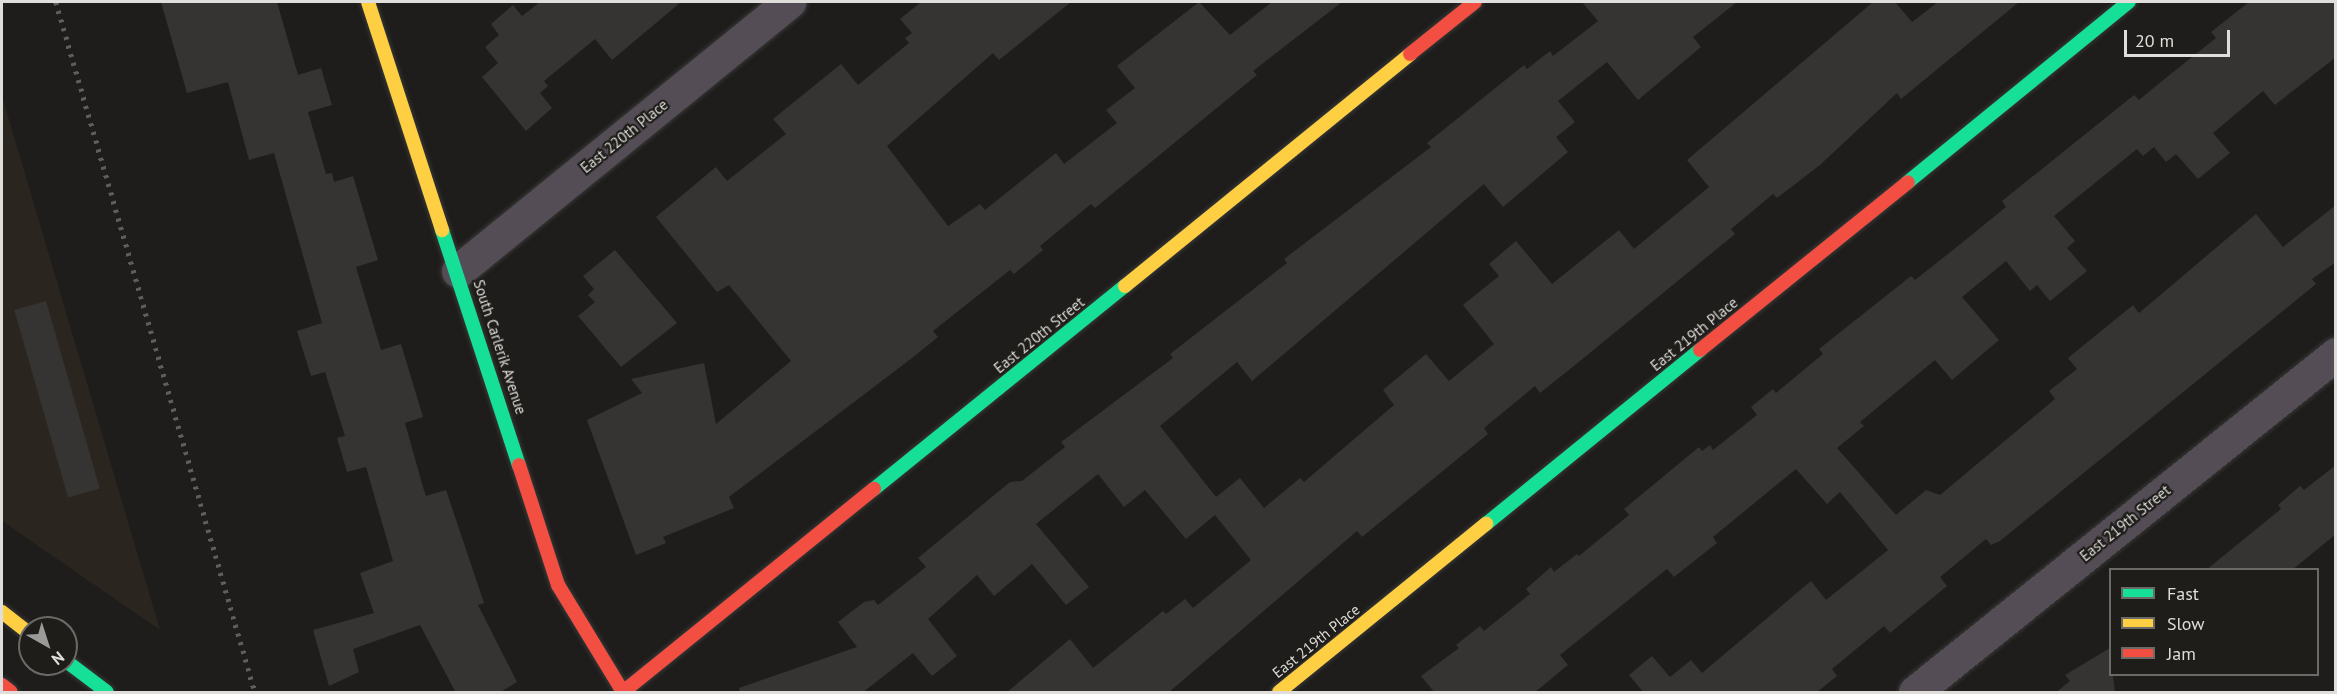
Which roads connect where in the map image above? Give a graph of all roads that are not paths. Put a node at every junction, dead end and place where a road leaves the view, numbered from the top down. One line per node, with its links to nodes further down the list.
1 (368, 2): 5 (street, South Carlerik Avenue)
2 (789, 2): 5 (street, East 220th Place)
3 (1475, 2): 11 (street, East 220th Street)
4 (2129, 2): 14 (street, East 219th Place)
5 (458, 272): 11 (street, South Carlerik Avenue)
6 (2336, 354): 15 (street, East 219th Street)
7 (2, 612): 8 (street)
8 (18, 625)
9 (78, 670): 13 (street)
10 (2, 686): 12 (street)
11 (623, 692)
12 (11, 693)
13 (107, 693)
14 (1279, 693)
15 (1915, 693)

